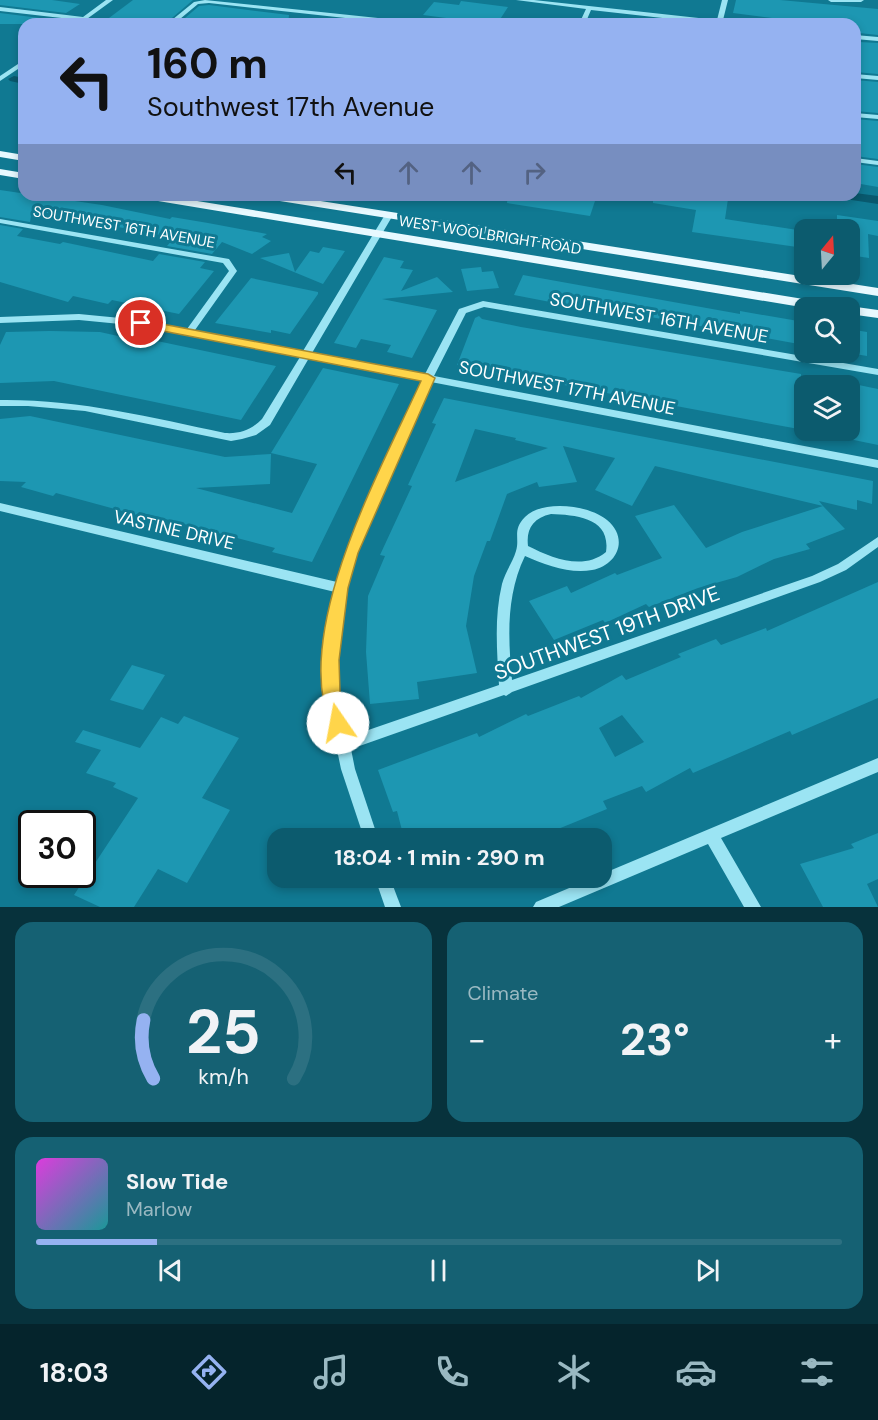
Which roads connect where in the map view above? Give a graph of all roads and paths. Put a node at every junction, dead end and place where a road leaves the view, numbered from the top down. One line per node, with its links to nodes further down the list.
1 (110, 0): 12 (street)
2 (519, 0): 8 (street)
3 (725, 0): 17 (street)
4 (831, 0): 5 (street)
5 (861, 0)
6 (209, 1): 13 (street); 14 (street)
7 (14, 5): 9 (street)
8 (589, 8): 15 (street); 16 (street)
9 (3, 9): 10 (street); 11 (street)
10 (0, 13)
11 (76, 18)
12 (85, 18)
13 (177, 18)
14 (362, 18)
15 (585, 18)
16 (676, 18)
17 (720, 18)
18 (861, 38): 19 (street)
19 (878, 39)
20 (18, 66): 23 (street)
21 (861, 77): 22 (street)
22 (878, 78)
23 (0, 79)
24 (861, 116): 25 (street)
25 (878, 117)
26 (0, 154): 27 (main road)
27 (18, 157)
28 (861, 161): 29 (street)
29 (878, 163)
30 (0, 172): 31 (main road)
31 (18, 175)
32 (178, 201): 36 (main road, WEST WOOLBRIGHT ROAD)
33 (299, 201): 34 (main road, WEST WOOLBRIGHT ROAD)
34 (389, 215): 36 (street); 37 (main road, WEST WOOLBRIGHT ROAD)
35 (0, 221): 42 (street, SOUTHWEST 16TH AVENUE)
36 (378, 233): 38 (main road, WEST WOOLBRIGHT ROAD); 43 (street)
37 (878, 292)
38 (794, 301)
39 (860, 312): 40 (main road)
40 (878, 314)
41 (0, 320): 42 (street, SOUTHWEST 17TH AVENUE)
42 (189, 332): 43 (street, SOUTHWEST 17TH AVENUE)
43 (307, 355): 45 (street, SOUTHWEST 17TH AVENUE); 46 (street)
44 (878, 372): 45 (street, SOUTHWEST 16TH AVENUE)
45 (428, 378): 47 (street, SOUTHWEST 17TH AVENUE); 51 (street)
46 (0, 403)
47 (878, 464)
48 (0, 507): 51 (street, VASTINE DRIVE)
49 (878, 541): 52 (street, SOUTHWEST 19TH DRIVE)
50 (523, 549): 50 (street); 52 (street)
51 (340, 588): 53 (street)
52 (506, 690): 53 (street, SOUTHWEST 19TH DRIVE)
53 (342, 746): 55 (street)
54 (878, 765): 56 (street)
55 (368, 828)
56 (712, 836): 59 (street); 60 (street)
57 (386, 888): 58 (street)
58 (393, 907)
59 (541, 907)
60 (753, 907)

